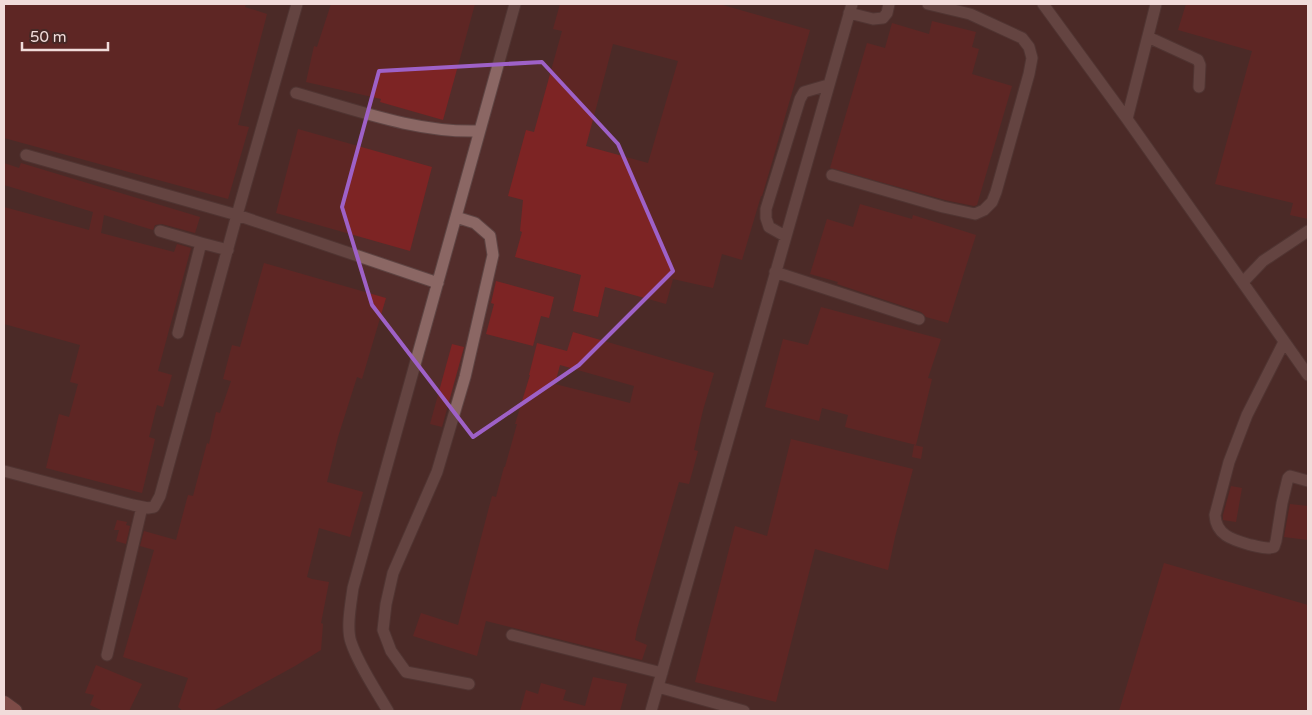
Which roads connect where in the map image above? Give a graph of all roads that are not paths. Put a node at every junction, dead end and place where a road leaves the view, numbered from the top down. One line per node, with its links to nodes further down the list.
1 (297, 4): 16 (lane)
2 (515, 4): 13 (lane)
3 (889, 4): 7 (lane)
4 (928, 4): 15 (lane)
5 (1043, 4): 12 (lane)
6 (1156, 4): 8 (lane)
7 (850, 8): 9 (lane)
8 (1148, 37): 10 (lane); 12 (lane)
9 (828, 85): 20 (lane); 20 (lane)
10 (1199, 87)
11 (296, 93): 13 (lane)
12 (1127, 118): 24 (lane)
13 (480, 130): 17 (lane)
14 (26, 156): 16 (lane)
15 (832, 174)
16 (237, 214): 22 (lane); 25 (lane)
17 (456, 217): 25 (lane); 36 (lane)
18 (160, 231): 21 (lane)
19 (1308, 231): 24 (lane)
20 (785, 236): 23 (lane)
21 (201, 243): 22 (lane); 27 (lane)
22 (228, 250): 32 (lane)
23 (775, 272): 26 (lane); 35 (lane)
24 (1243, 282): 28 (lane)
25 (438, 283): 40 (lane)
26 (919, 319)
27 (178, 333)
28 (1284, 342): 29 (lane); 31 (lane)
29 (1308, 375)
30 (4, 472): 32 (lane)
31 (1308, 481)
32 (142, 507): 34 (lane)
33 (512, 635): 35 (lane)
34 (107, 655)
35 (662, 673): 37 (lane)
36 (469, 684)
37 (658, 686): 41 (lane); 42 (lane)
38 (4, 703): 39 (main road)
39 (16, 711)
40 (388, 711)
41 (651, 711)
42 (744, 711)

